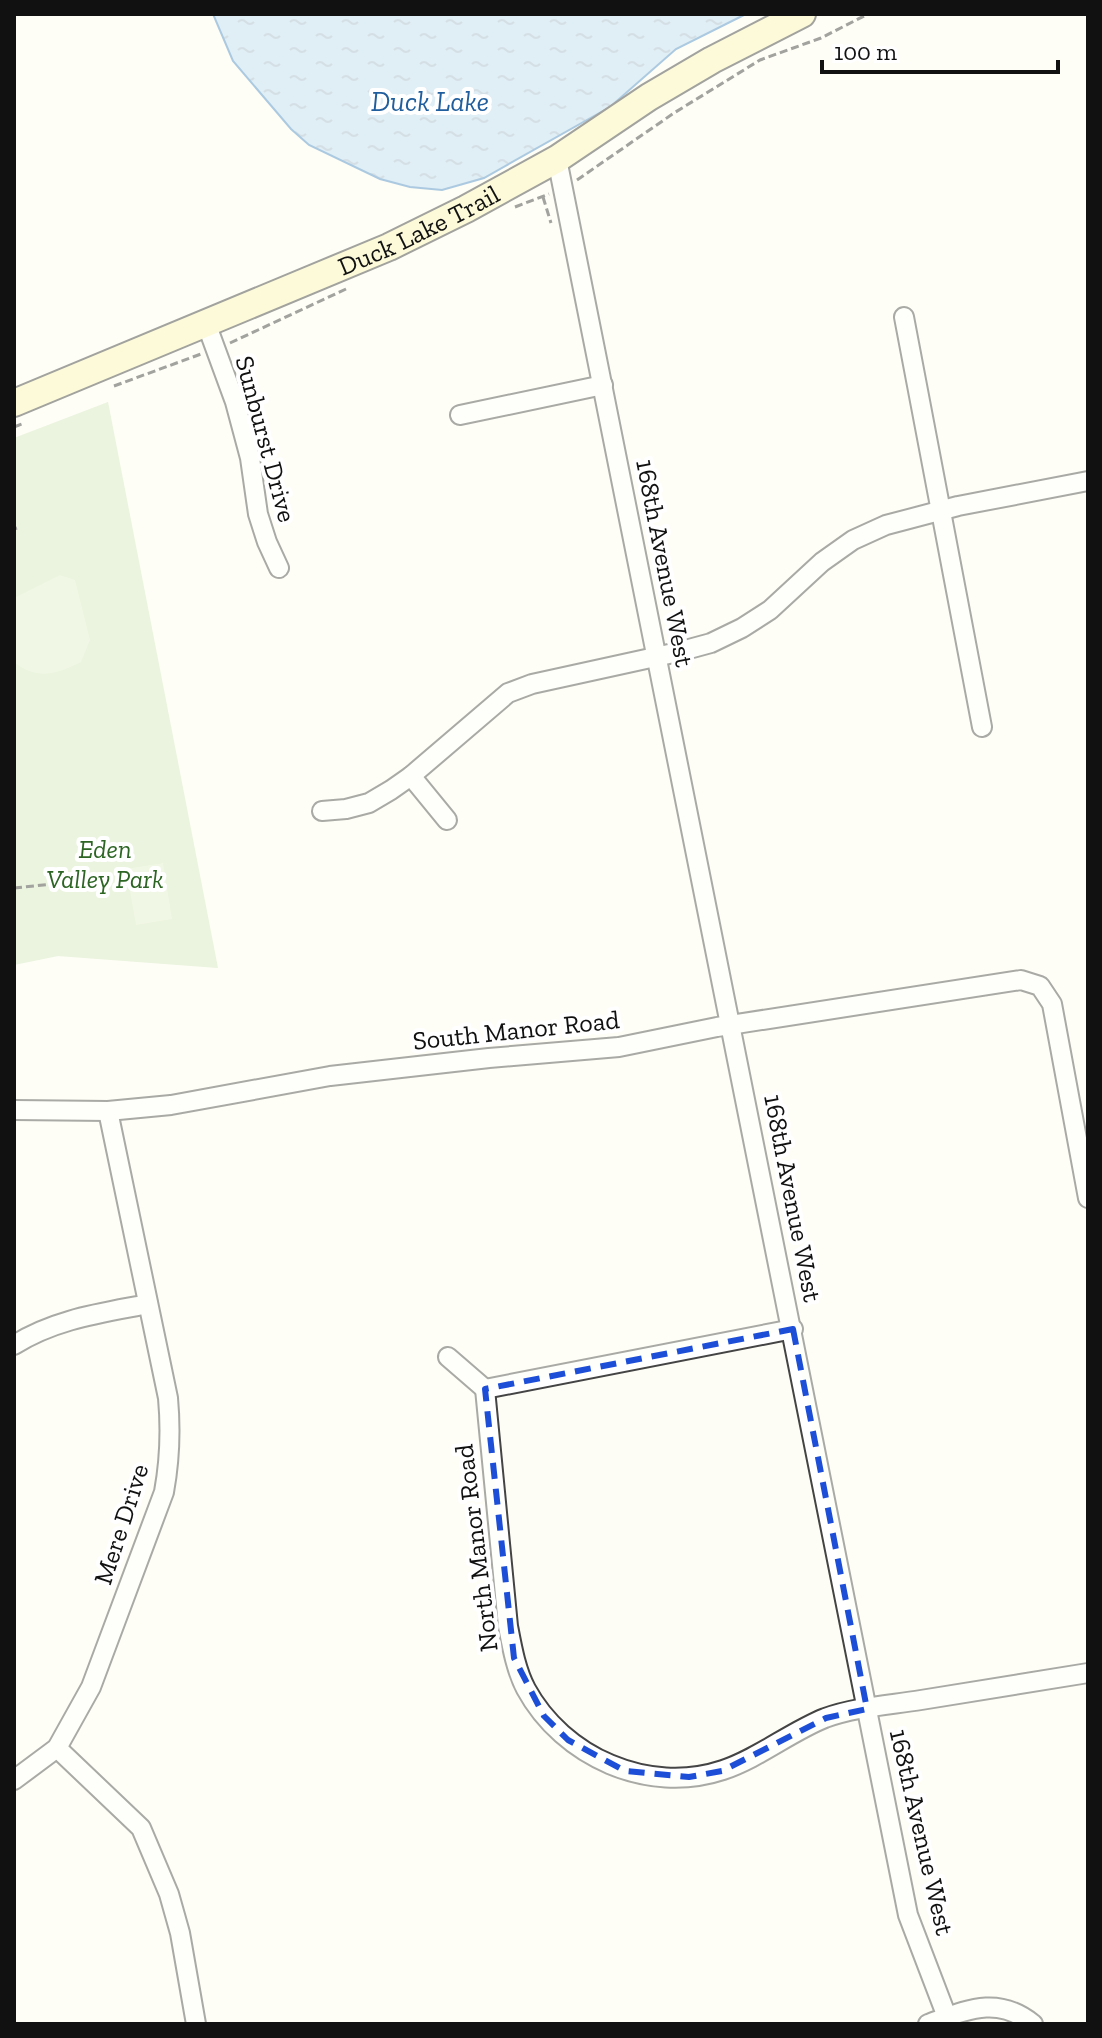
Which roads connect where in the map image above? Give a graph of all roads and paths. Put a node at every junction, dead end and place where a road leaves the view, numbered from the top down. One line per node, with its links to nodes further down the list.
1 (802, 14): 2 (street, Duck Lake Trail)
2 (557, 159): 4 (street, Duck Lake Trail); 5 (street, 168th Avenue West)
3 (904, 317): 9 (street)
4 (206, 323): 6 (street, Duck Lake Trail); 10 (street, Sunburst Drive)
5 (603, 385): 7 (street); 11 (street, 168th Avenue West)
6 (14, 403)
7 (460, 415)
8 (1088, 481): 9 (street)
9 (941, 510): 11 (street); 12 (street)
10 (279, 568)
11 (658, 657): 13 (street); 18 (street, 168th Avenue West)
12 (982, 727)
13 (411, 776): 14 (street); 15 (street)
14 (322, 811)
15 (447, 820)
16 (93, 874): 17 (path)
17 (14, 888)
18 (732, 1025): 20 (street, South Manor Road); 21 (street, South Manor Road); 23 (street, 168th Avenue West)
19 (14, 1110): 20 (street, South Manor Road)
20 (108, 1111): 22 (street, Mere Drive)
21 (1088, 1198)
22 (148, 1304): 24 (street); 29 (street, Mere Drive)
23 (793, 1329): 26 (street); 28 (street, 168th Avenue West)
24 (14, 1345)
25 (448, 1357): 26 (street)
26 (485, 1389): 28 (street, North Manor Road)
27 (1088, 1673): 28 (street, North Manor Road)
28 (867, 1709): 31 (street, 168th Avenue West)
29 (57, 1748): 30 (street, Mere Drive); 32 (street)
30 (14, 1780)
31 (947, 2017): 33 (street); 34 (street)
32 (196, 2024)
33 (928, 2024)
34 (1033, 2024)

